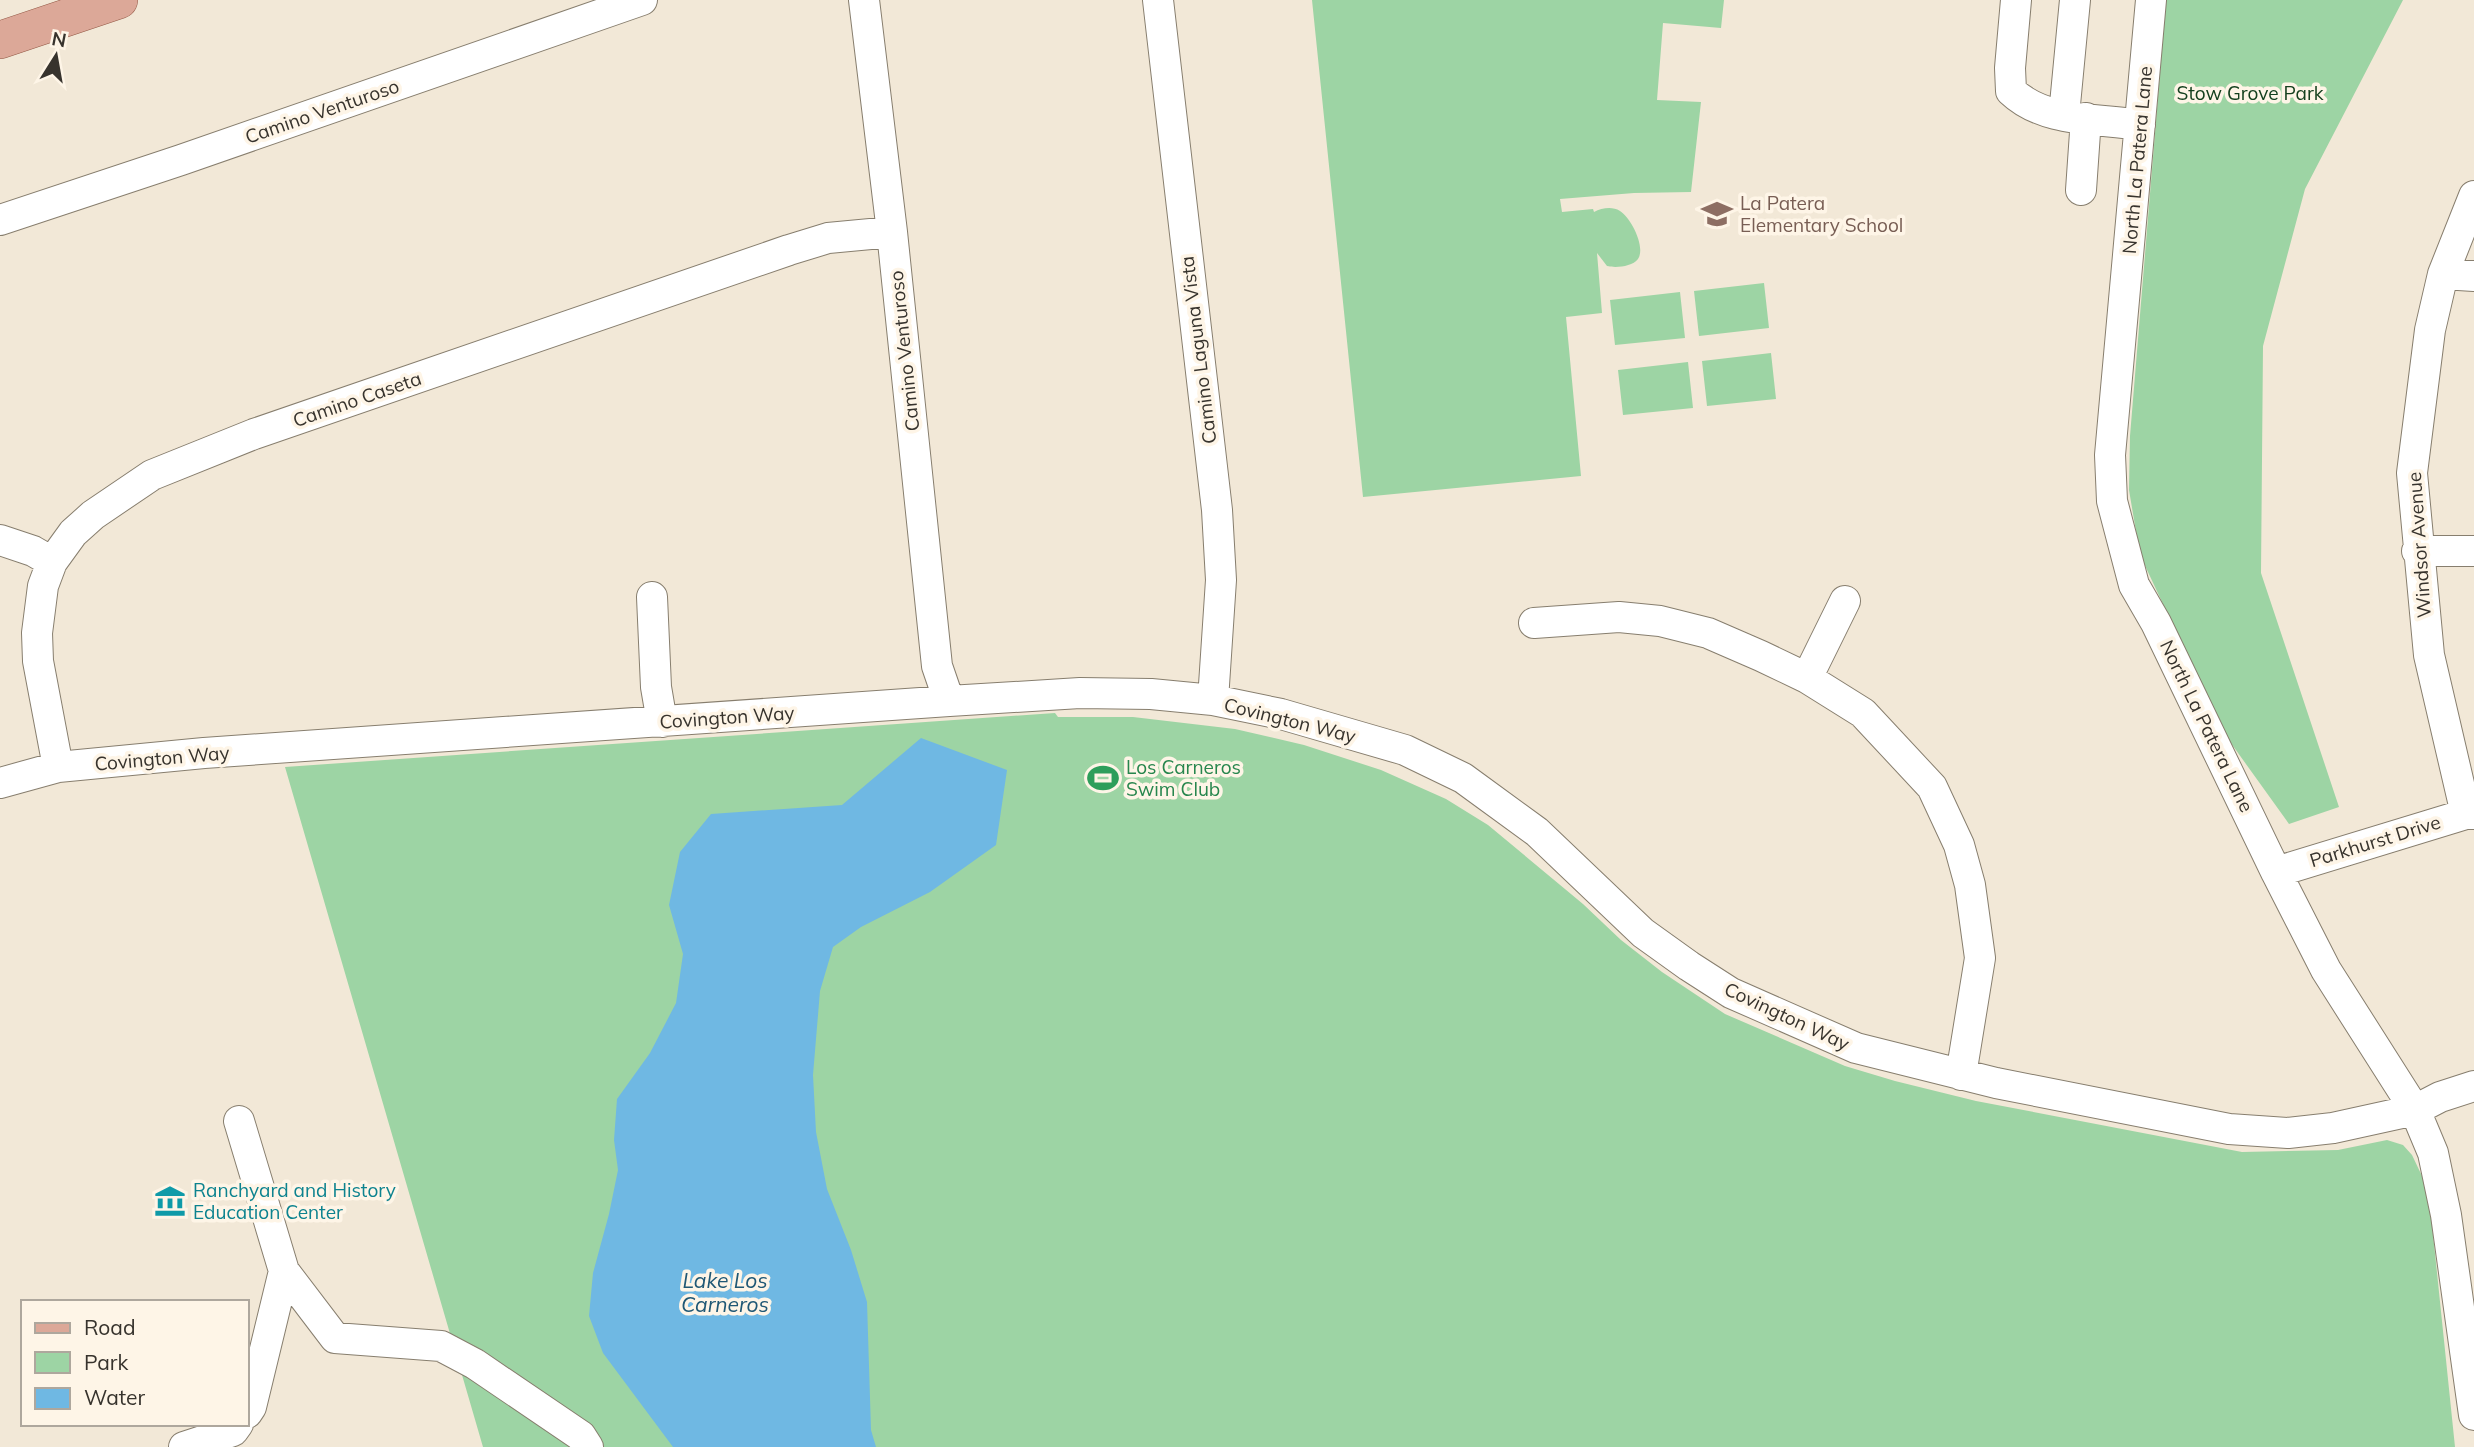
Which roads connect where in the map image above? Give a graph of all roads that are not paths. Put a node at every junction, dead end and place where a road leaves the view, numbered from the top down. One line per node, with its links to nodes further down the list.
1 (119, 0): 8 (main road)
2 (642, 0): 13 (street, Camino Venturoso)
3 (864, 0): 14 (street, Camino Venturoso)
4 (1158, 0): 25 (street, Camino Laguna Vista)
5 (2016, 0): 9 (street)
6 (2074, 0): 9 (street)
7 (2151, 0): 10 (street, North La Patera Lane)
8 (0, 40)
9 (2075, 117): 10 (street); 11 (street)
10 (2140, 125): 31 (street, North La Patera Lane)
11 (2081, 191)
12 (2474, 197): 15 (street, Windsor Avenue)
13 (0, 219)
14 (892, 232): 20 (street, Camino Caseta); 26 (street, Camino Venturoso)
15 (2443, 274): 16 (street); 18 (street, Windsor Avenue)
16 (2474, 276)
17 (0, 540): 20 (street)
18 (2417, 551): 19 (street); 30 (street, Windsor Avenue)
19 (2474, 551)
20 (52, 562): 28 (street, Camino Caseta)
21 (652, 597): 27 (street)
22 (1845, 601): 24 (street)
23 (1534, 624): 24 (street)
24 (1807, 678): 32 (street)
25 (1213, 700): 26 (street, Covington Way); 32 (street, Covington Way)
26 (949, 701): 27 (street, Covington Way)
27 (662, 722): 28 (street, Covington Way)
28 (58, 767): 29 (street, Covington Way)
29 (0, 783)
30 (2470, 814): 31 (street, Parkhurst Drive)
31 (2276, 873): 34 (street, North La Patera Lane)
32 (1961, 1075): 34 (street, Covington Way)
33 (2474, 1086): 34 (street, Covington Way)
34 (2415, 1110): 38 (street, North La Patera Lane)
35 (239, 1121): 36 (street)
36 (284, 1270): 37 (street); 41 (street)
37 (248, 1412)
38 (2474, 1415)
39 (237, 1426): 40 (street)
40 (184, 1447)
41 (588, 1447)

